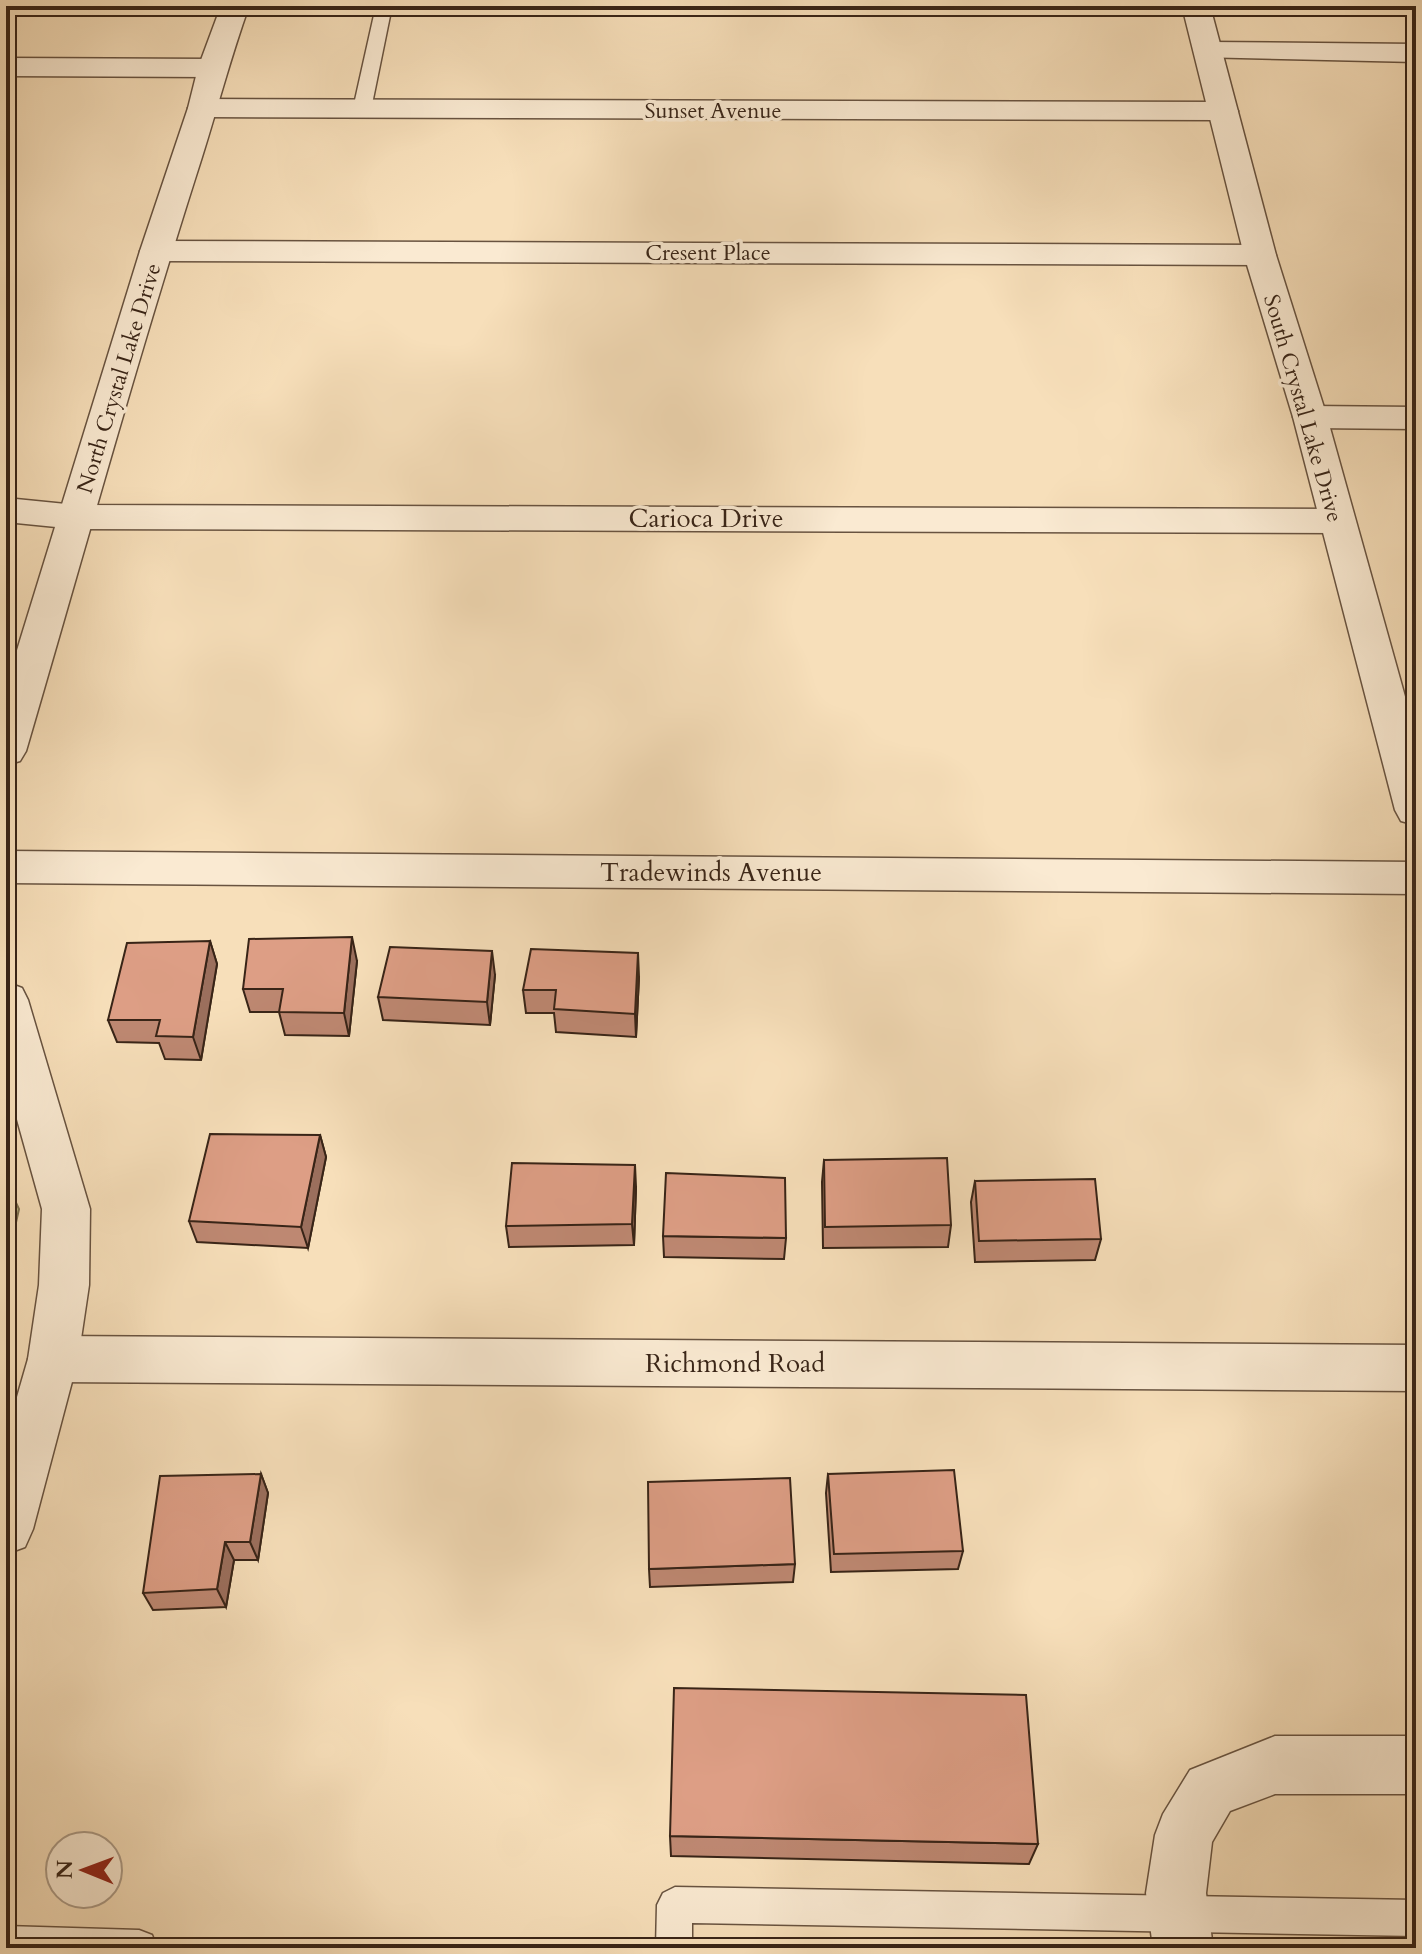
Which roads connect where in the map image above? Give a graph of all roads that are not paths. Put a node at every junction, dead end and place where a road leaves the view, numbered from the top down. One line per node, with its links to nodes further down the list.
1 (235, 6): 7 (street, North Crystal Lake Drive)
2 (384, 6): 9 (lane)
3 (1196, 6): 4 (street, South Crystal Lake Drive)
4 (1208, 51): 5 (street); 10 (street, South Crystal Lake Drive)
5 (1416, 53)
6 (6, 67): 7 (street)
7 (212, 68): 8 (street, North Crystal Lake Drive)
8 (203, 108): 9 (street, Sunset Avenue); 11 (street, North Crystal Lake Drive)
9 (362, 109): 10 (street, Sunset Avenue)
10 (1223, 111): 12 (street, South Crystal Lake Drive)
11 (156, 251): 12 (street, Cresent Place); 16 (street, North Crystal Lake Drive)
12 (1260, 255): 13 (street, South Crystal Lake Drive)
13 (1310, 417): 14 (street); 17 (street, South Crystal Lake Drive)
14 (1416, 418)
15 (6, 510): 16 (street, Carioca Drive)
16 (76, 517): 17 (street, Carioca Drive); 18 (street, North Crystal Lake Drive)
17 (1337, 521): 19 (street, South Crystal Lake Drive)
18 (6, 751)
19 (1416, 810)
20 (6, 867): 21 (street, Tradewinds Avenue)
21 (1416, 878)
22 (6, 1000): 23 (street)
23 (53, 1359): 24 (street, Richmond Road); 25 (street)
24 (1416, 1368)
25 (6, 1529)
26 (1416, 1765): 28 (street)
27 (1416, 1918): 28 (lane)
28 (1181, 1931): 31 (lane)
29 (6, 1944): 30 (lane)
30 (139, 1948)
31 (674, 1948)

